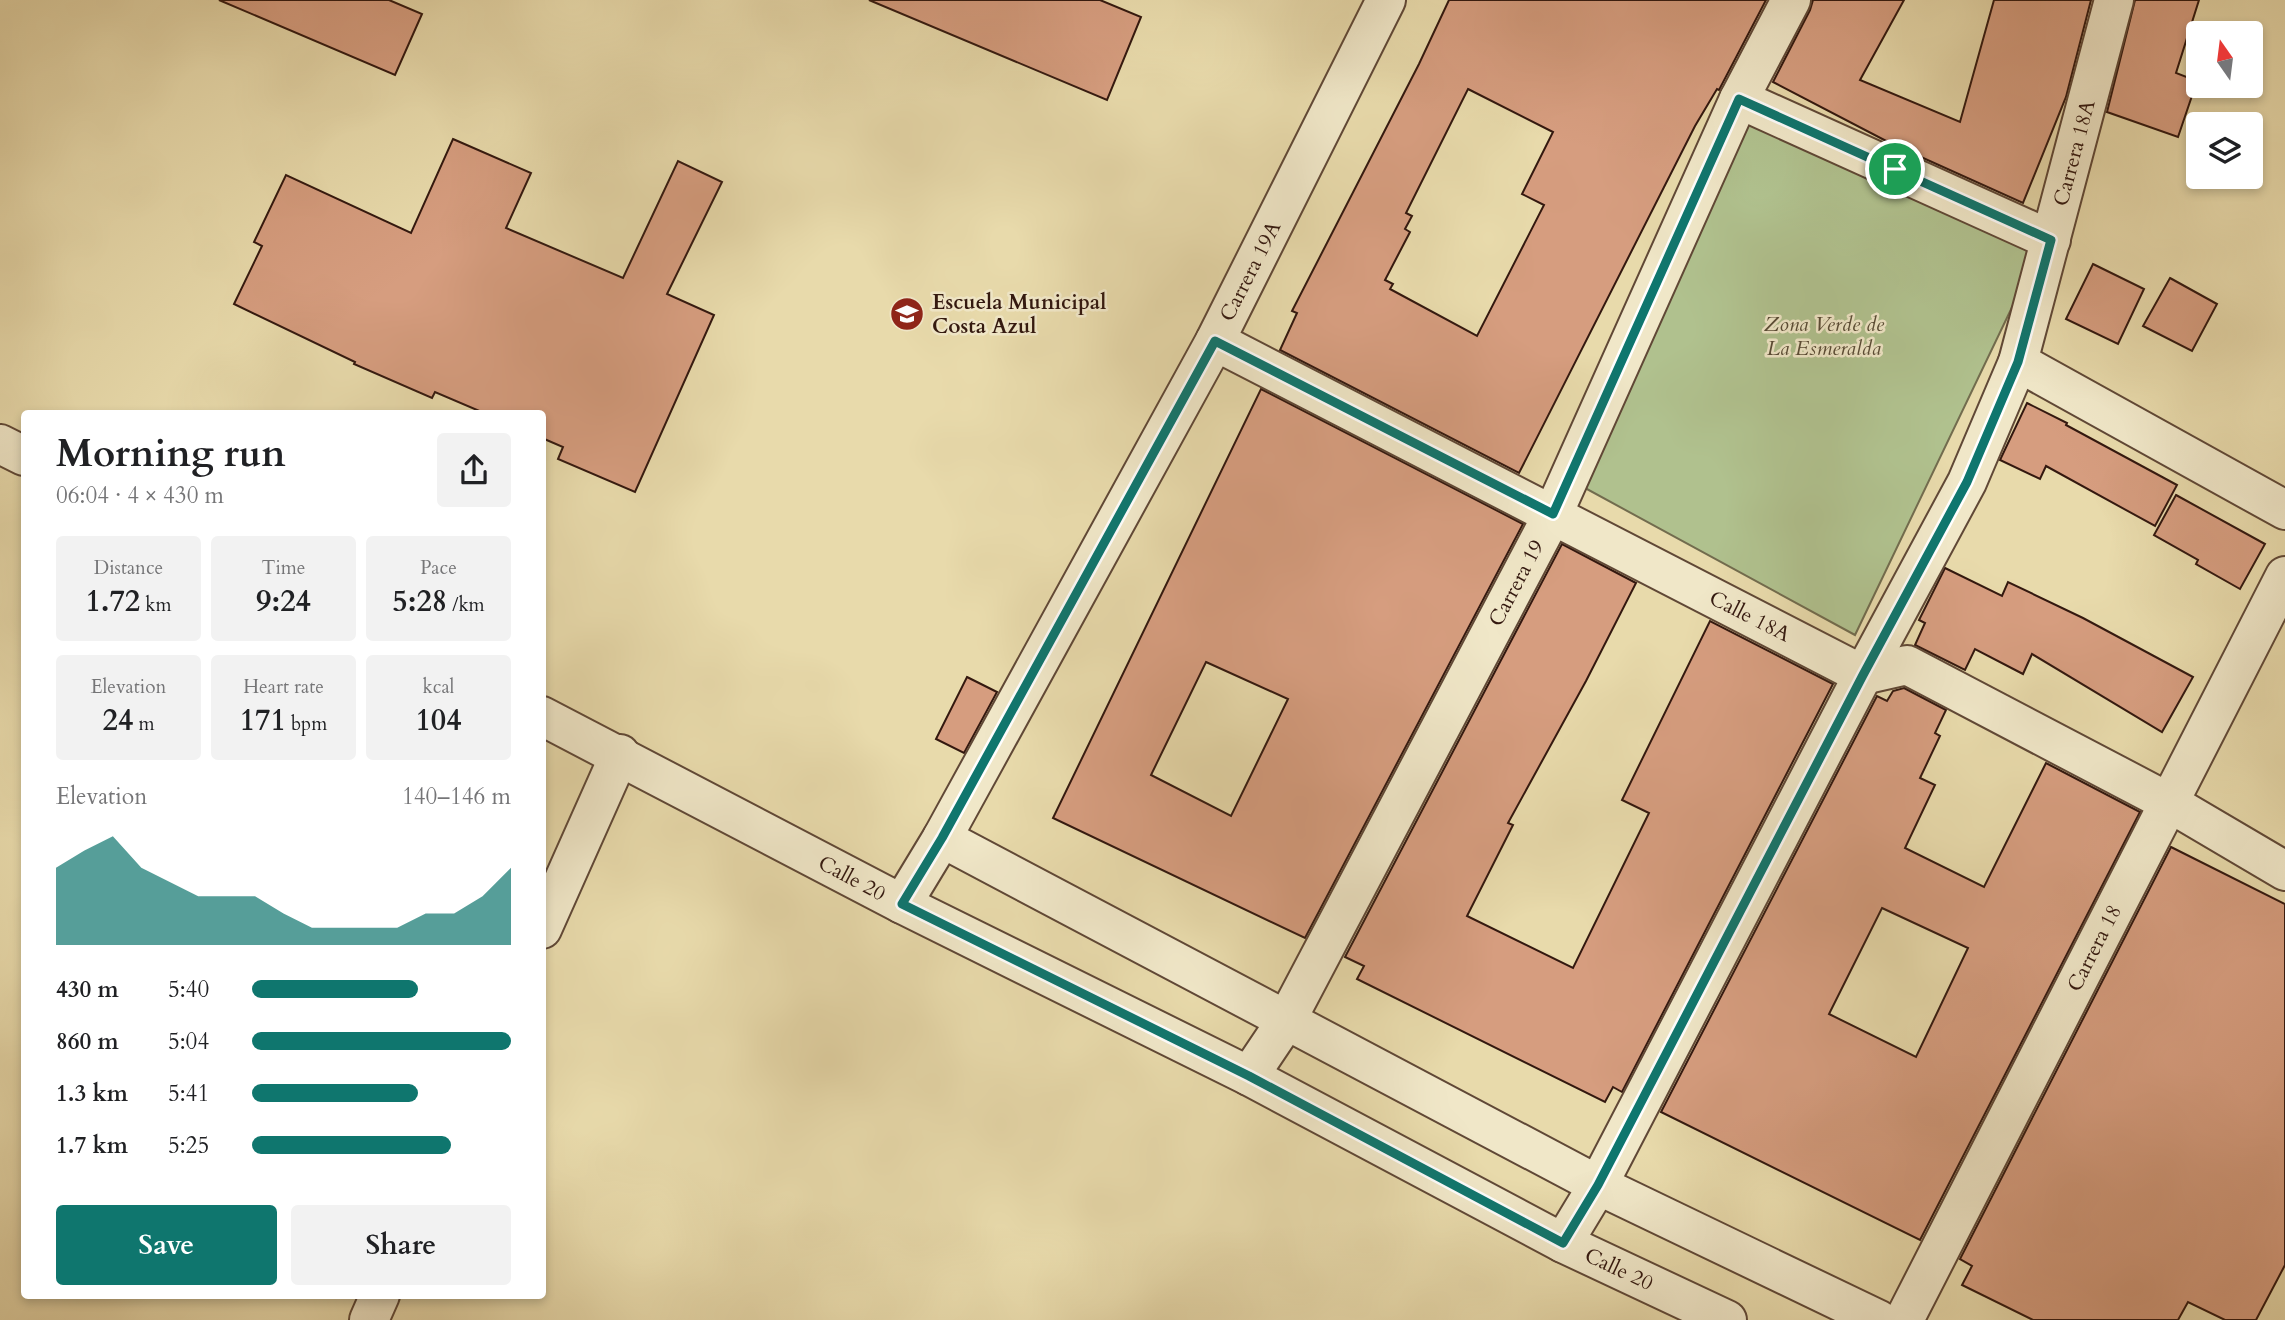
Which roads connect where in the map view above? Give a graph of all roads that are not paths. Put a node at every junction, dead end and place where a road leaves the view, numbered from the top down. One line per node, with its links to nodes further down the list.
1 (1386, 0): 6 (street, Carrera 19A)
2 (1791, 0): 4 (street, Carrera 19)
3 (2113, 0): 5 (street, Carrera 18A)
4 (1739, 99): 5 (street); 11 (street, Carrera 19)
5 (2051, 240): 7 (street, Carrera 18A)
6 (1215, 341): 11 (street, Calle 18A); 17 (street, Carrera 19A)
7 (2018, 362): 10 (street); 13 (street, Carrera 18A)
8 (0, 443): 9 (street)
9 (21, 454)
10 (2285, 510)
11 (1553, 514): 13 (street, Calle 18A); 21 (street, Carrera 19)
12 (2285, 576): 16 (street, Carrera 18)
13 (1863, 675): 16 (street); 23 (street, Carrera 18A)
14 (546, 718): 15 (street, Calle 20)
15 (620, 754): 19 (street, Calle 20); 20 (street)
16 (2168, 802): 18 (street); 29 (street, Carrera 18)
17 (942, 838): 19 (street, Carrera 19A); 21 (street)
18 (2285, 871)
19 (902, 904): 22 (street, Calle 20)
20 (546, 920)
21 (1286, 1021): 22 (street, Carrera 19); 23 (street)
22 (1249, 1076): 24 (street, Calle 20)
23 (1598, 1185): 24 (street, Carrera 18A); 28 (street)
24 (1563, 1243): 27 (street, Calle 20)
25 (378, 1299): 26 (street)
26 (369, 1320)
27 (1727, 1320)
28 (1880, 1320)
29 (1904, 1320)

